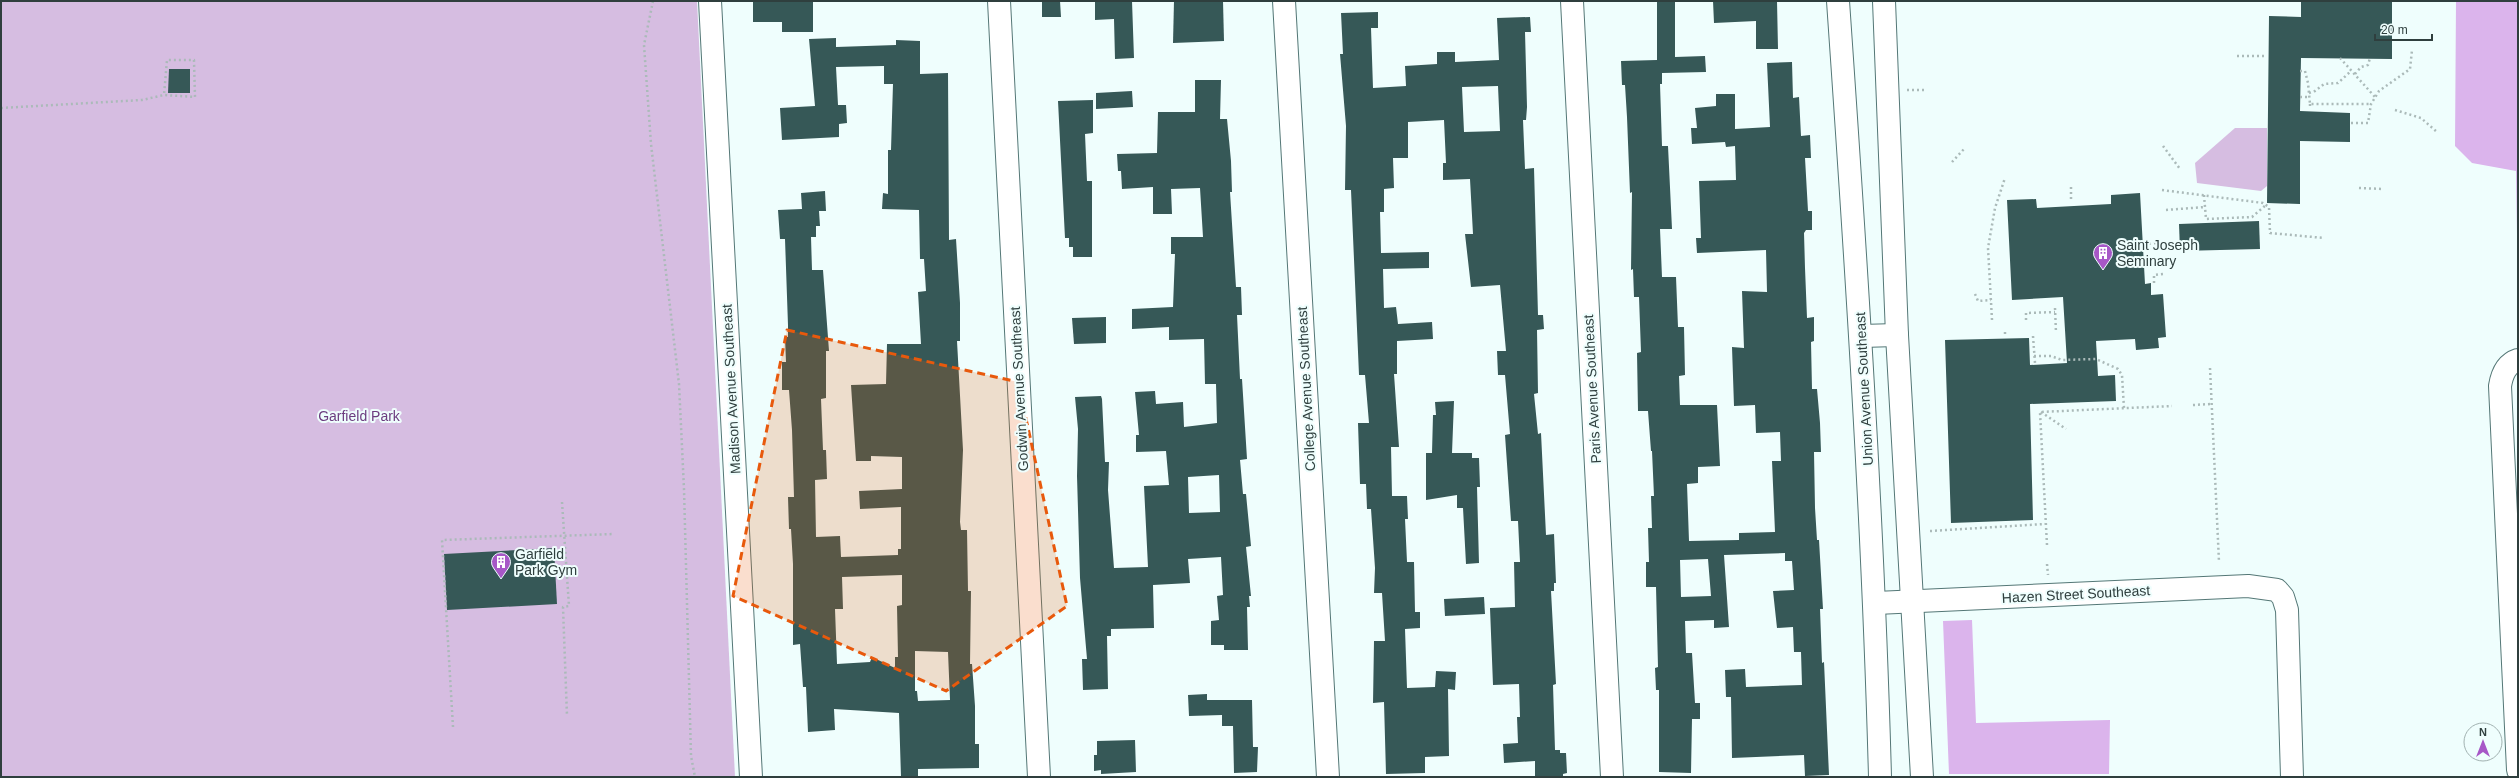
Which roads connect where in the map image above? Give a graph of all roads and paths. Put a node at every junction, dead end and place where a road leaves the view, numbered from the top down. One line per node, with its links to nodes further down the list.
1 (653, 1): 83 (path)
2 (710, 1): 84 (street, Madison Avenue Southeast)
3 (999, 1): 85 (street, Godwin Avenue Southeast)
4 (1284, 1): 86 (street, College Avenue Southeast)
5 (1572, 1): 87 (street, Paris Avenue Southeast)
6 (1838, 1): 58 (street, Union Avenue Southeast)
7 (1884, 1): 57 (street)
8 (2412, 50): 20 (path)
9 (2237, 56): 10 (path)
10 (2264, 56)
11 (2340, 58): 14 (path)
12 (2370, 58): 15 (path)
13 (2300, 71): 18 (path)
14 (2352, 71): 15 (path); 18 (path)
15 (2354, 74): 20 (path)
16 (1906, 90): 17 (path)
17 (1924, 90)
18 (2309, 93): 22 (path)
19 (164, 95): 19 (path); 25 (path)
20 (2375, 96): 24 (path)
21 (2300, 98): 22 (path)
22 (2309, 98): 23 (path)
23 (2310, 104): 24 (path); 26 (path)
24 (2371, 104): 28 (path)
25 (1, 108)
26 (2310, 109)
27 (2395, 110): 29 (path)
28 (2350, 123)
29 (2437, 132)
30 (2163, 146): 33 (path)
31 (1964, 149): 32 (path)
32 (1952, 162)
33 (2180, 169)
34 (2005, 178): 50 (path)
35 (2071, 188): 40 (path)
36 (2359, 188): 37 (path)
37 (2384, 189)
38 (2162, 190): 39 (path)
39 (2204, 195): 41 (path); 42 (path)
40 (2071, 199)
41 (2266, 205): 42 (path); 44 (path)
42 (2205, 207): 43 (path)
43 (2166, 210)
44 (2324, 238)
45 (2157, 243): 46 (path)
46 (2144, 244)
47 (2163, 274): 48 (path)
48 (2154, 283)
49 (1975, 294): 50 (path)
50 (1991, 300): 53 (path)
51 (2055, 308): 52 (path)
52 (2055, 312): 54 (path); 56 (path)
53 (1992, 320)
54 (2026, 320)
55 (2005, 332): 60 (path)
56 (2056, 333)
57 (1897, 335): 58 (street); 78 (street)
58 (1861, 336): 79 (street, Union Avenue Southeast)
59 (2033, 336): 61 (path)
60 (2005, 337)
61 (2034, 356): 63 (path); 68 (path)
62 (2516, 361): 82 (street)
63 (2034, 363)
64 (2210, 368): 65 (path)
65 (2211, 404): 66 (path); 77 (path)
66 (2193, 405)
67 (2172, 406): 68 (path)
68 (2124, 408): 69 (path)
69 (2040, 412): 70 (path); 72 (path)
70 (2066, 429)
71 (562, 502): 75 (path)
72 (2046, 524): 73 (path); 76 (path)
73 (1930, 531)
74 (614, 534): 75 (path)
75 (564, 536): 80 (path); 81 (path)
76 (2047, 545)
77 (2219, 562)
78 (1913, 602): 79 (street, Hazen Street Southeast); 89 (street); 90 (street, Hazen Street Southeast)
79 (1876, 603): 88 (street, Union Avenue Southeast)
80 (567, 716)
81 (453, 727)
82 (2518, 770)
83 (695, 777)
84 (751, 777)
85 (1039, 777)
86 (1328, 777)
87 (1612, 777)
88 (1880, 777)
89 (1922, 777)
90 (2292, 777)

